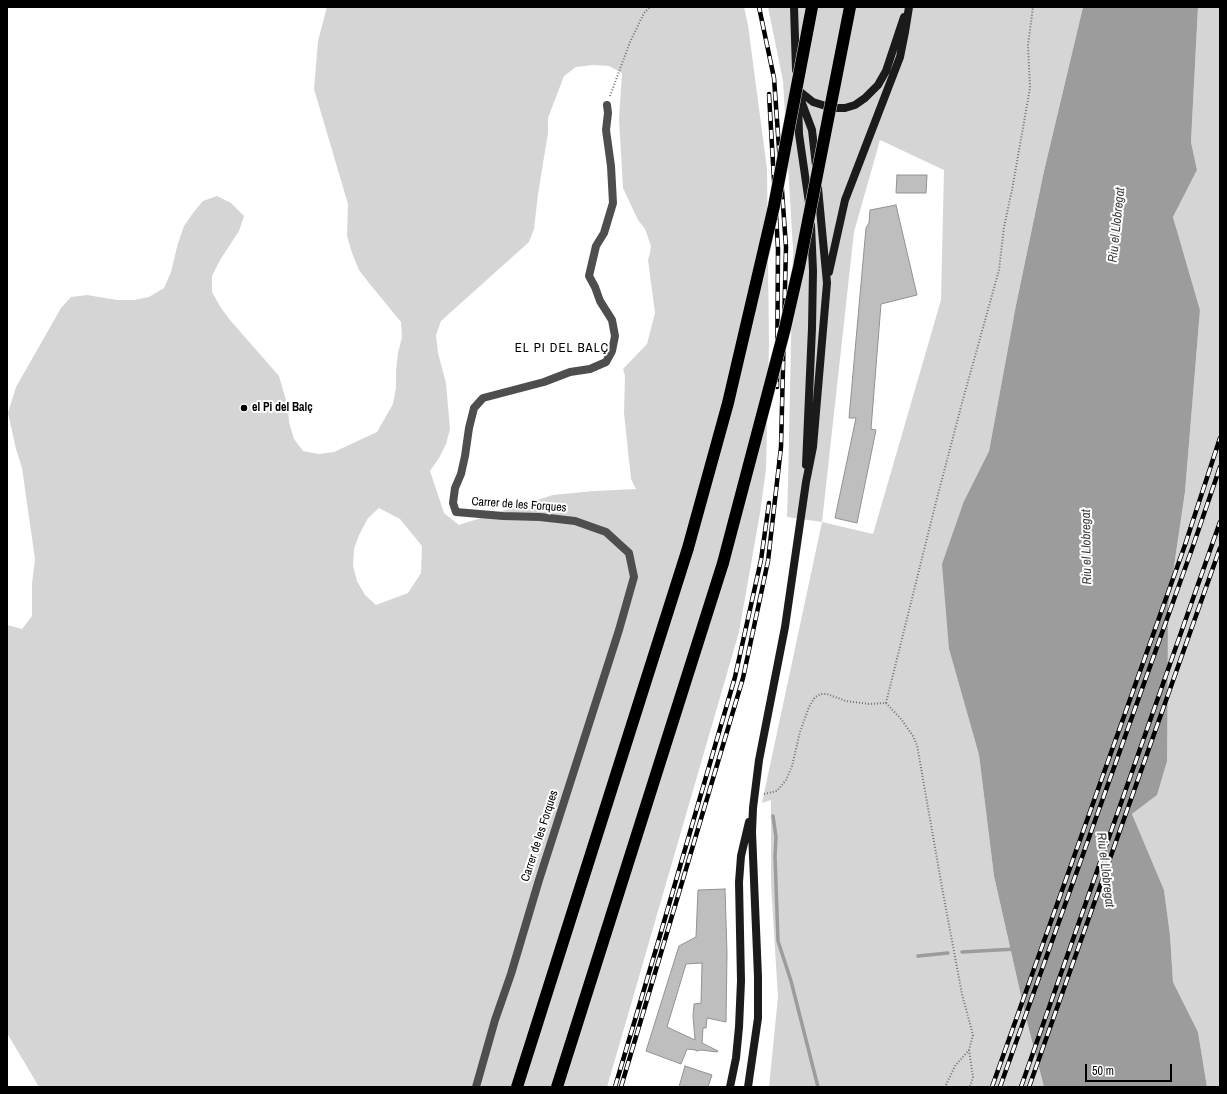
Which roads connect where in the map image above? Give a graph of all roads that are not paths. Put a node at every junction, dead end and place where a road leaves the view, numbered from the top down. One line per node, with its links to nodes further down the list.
1 (794, 7): 5 (main road)
2 (812, 7): 11 (highway, bridge)
3 (850, 7): 12 (highway, bridge)
4 (909, 7): 5 (main road); 7 (main road)
5 (797, 90): 7 (main road); 8 (main road)
6 (607, 105): 10 (street, Carrer de les Forques)
7 (827, 282): 8 (main road)
8 (806, 482): 9 (main road)
9 (753, 808): 13 (main road); 14 (main road)
10 (476, 1087)
11 (517, 1087)
12 (557, 1087)
13 (730, 1087)
14 (748, 1087)

